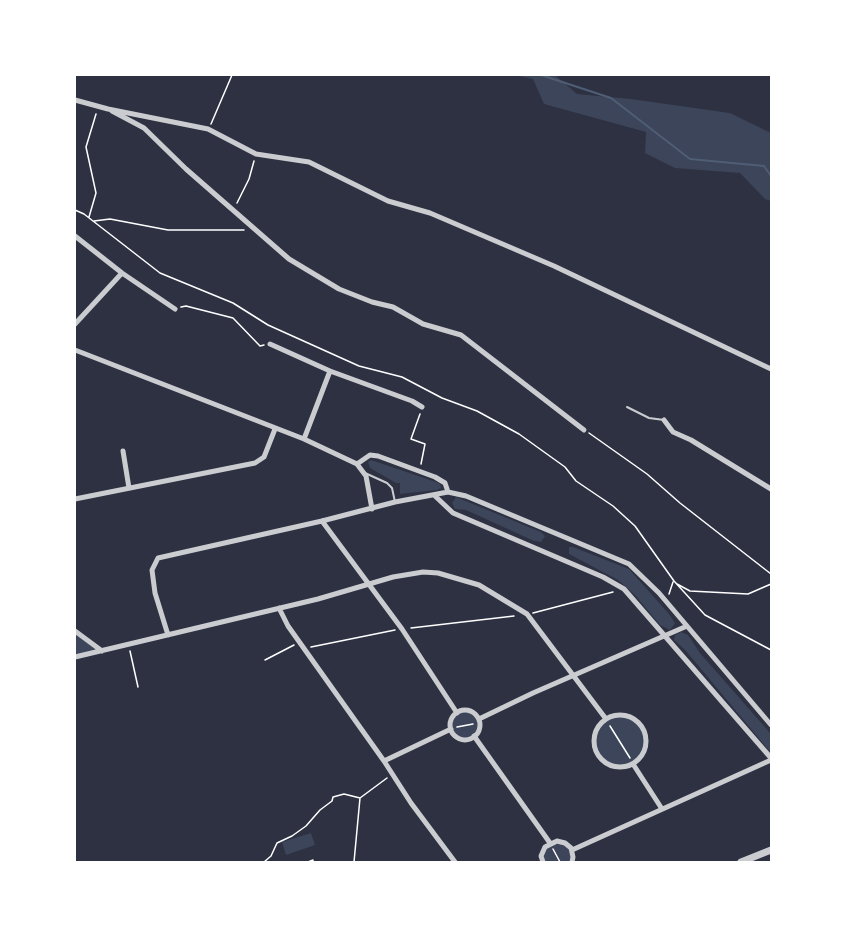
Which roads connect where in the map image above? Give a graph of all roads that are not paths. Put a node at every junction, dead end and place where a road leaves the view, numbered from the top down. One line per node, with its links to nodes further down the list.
1 (75, 100): 2 (street)
2 (108, 109): 9 (street); 15 (street)
3 (75, 236): 4 (street)
4 (122, 273): 5 (street); 6 (street)
5 (175, 309)
6 (75, 324)
7 (270, 344): 10 (street)
8 (75, 350): 14 (street)
9 (771, 369)
10 (330, 371): 12 (street); 16 (street)
11 (627, 407): 13 (lane)
12 (422, 408)
13 (664, 420): 21 (street)
14 (275, 429): 16 (street); 20 (street)
15 (584, 430)
16 (304, 439): 18 (street)
17 (123, 452): 20 (street)
18 (357, 464): 19 (street); 22 (street)
19 (363, 472): 25 (lane); 26 (street)
20 (129, 488): 24 (street)
21 (771, 489)
22 (447, 492): 23 (street); 30 (street)
23 (434, 495): 25 (street); 33 (street)
24 (75, 499)
25 (395, 502): 26 (street)
26 (372, 509): 27 (street)
27 (322, 521): 28 (street); 32 (street)
28 (369, 584): 29 (street); 36 (street); 37 (street)
29 (279, 608): 32 (street); 44 (street)
30 (687, 626): 33 (street); 40 (street)
31 (75, 631): 34 (street)
32 (168, 635): 34 (street)
33 (665, 636): 36 (street); 43 (street)
34 (102, 651): 35 (street)
35 (75, 657)
36 (573, 676): 38 (street); 39 (street)
37 (457, 713): 39 (street); 41 (street)
38 (606, 719): 45 (street); 45 (street)
39 (479, 721): 42 (street)
40 (771, 725)
41 (451, 729): 42 (street); 44 (street)
42 (474, 736): 47 (street)
43 (771, 759): 46 (street)
44 (384, 761): 51 (street)
45 (633, 764): 46 (street)
46 (662, 809): 48 (street)
47 (550, 843): 48 (street); 52 (street)
48 (572, 850): 53 (street)
49 (771, 850): 50 (street)
50 (753, 860): 54 (street)
51 (455, 862)
52 (543, 862)
53 (572, 862)
54 (741, 862)

